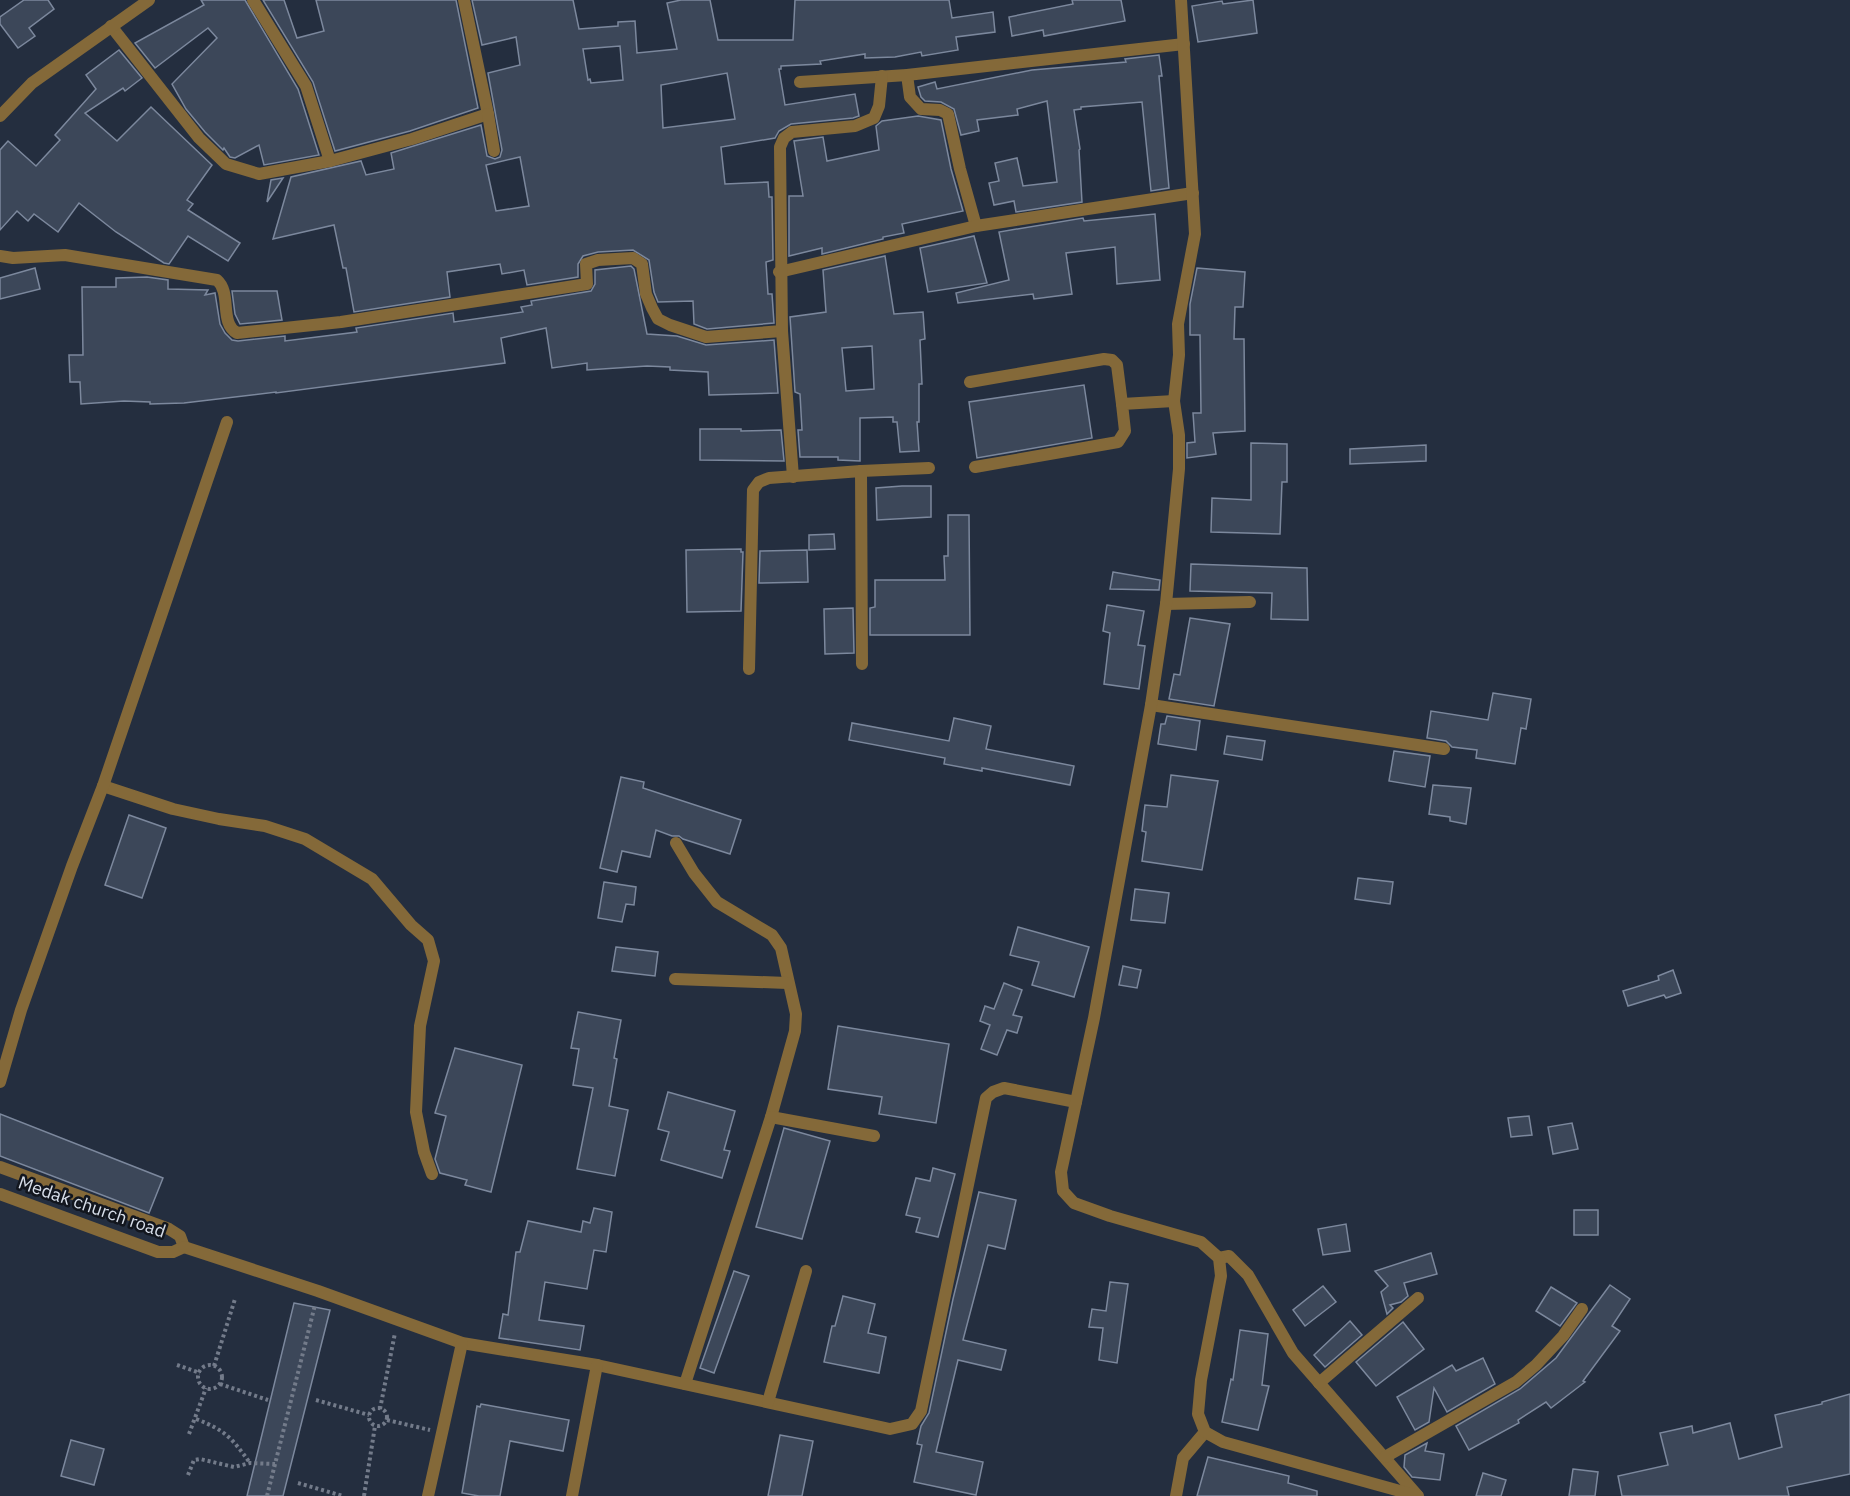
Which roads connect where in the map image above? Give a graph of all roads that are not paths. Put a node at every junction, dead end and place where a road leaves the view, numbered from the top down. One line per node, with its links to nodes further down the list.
1 (149, 0): 5 (street)
2 (253, 0): 13 (street)
3 (464, 0): 10 (street)
4 (1181, 0): 6 (street)
5 (111, 26): 11 (street); 13 (street)
6 (1184, 44): 7 (street); 14 (street)
7 (907, 75): 8 (street); 15 (street)
8 (882, 76): 9 (street); 17 (street)
9 (800, 82)
10 (488, 114): 12 (street); 13 (street)
11 (0, 116)
12 (495, 151)
13 (330, 162)
14 (1193, 193): 15 (street); 20 (street)
15 (976, 226): 17 (street)
16 (0, 256): 18 (street)
17 (779, 272): 18 (street)
18 (782, 332): 26 (street)
19 (970, 382): 21 (street)
20 (1174, 401): 21 (street); 28 (street)
21 (1122, 404): 23 (street)
22 (227, 422): 33 (street)
23 (975, 467)
24 (929, 468): 25 (street)
25 (861, 471): 26 (street); 29 (street)
26 (794, 477): 30 (street)
27 (1250, 602): 28 (street)
28 (1166, 603): 31 (street)
29 (862, 664)
30 (749, 669)
31 (1152, 705): 32 (street); 38 (street)
32 (1444, 749)
33 (103, 786): 37 (street); 42 (street)
34 (676, 843): 36 (street)
35 (675, 979): 36 (street)
36 (787, 983): 39 (street)
37 (0, 1082)
38 (1076, 1102): 45 (street); 53 (street)
39 (771, 1117): 40 (street); 52 (street)
40 (874, 1136)
41 (0, 1167): 44 (street, Medak church road)
42 (432, 1174)
43 (0, 1194): 44 (street, Medak church road)
44 (184, 1247): 49 (street)
45 (1219, 1258): 51 (street); 54 (street)
46 (806, 1271): 53 (street)
47 (1418, 1298): 51 (street)
48 (1582, 1309): 55 (street)
49 (462, 1343): 50 (street); 56 (street)
50 (597, 1365): 52 (street); 57 (street)
51 (1319, 1383): 55 (street)
52 (685, 1384): 53 (street)
53 (768, 1402)
54 (1205, 1432): 58 (street); 59 (street)
55 (1385, 1457): 59 (street)
56 (428, 1496)
57 (572, 1496)
58 (1176, 1496)
59 (1418, 1496)

